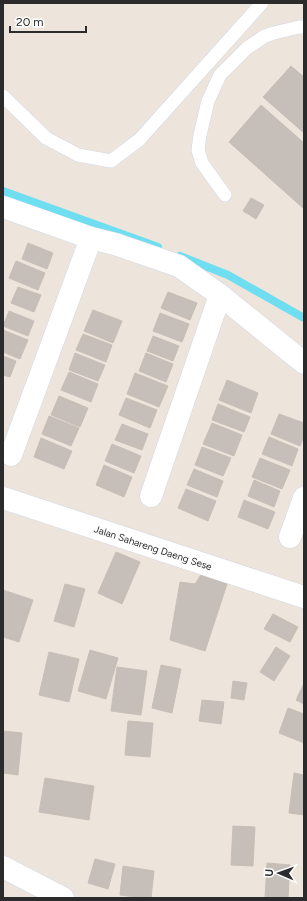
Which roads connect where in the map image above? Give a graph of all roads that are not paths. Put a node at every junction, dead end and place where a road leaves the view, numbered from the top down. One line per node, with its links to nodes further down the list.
1 (262, 3): 3 (lane)
2 (304, 27): 4 (lane)
3 (3, 96)
4 (225, 195)
5 (3, 207): 6 (street)
6 (91, 238): 7 (street); 9 (street)
7 (220, 294): 8 (street); 10 (street)
8 (304, 363)
9 (12, 455)
10 (151, 496)
11 (3, 498): 14 (street, Jalan Sahareng Daeng Sese)
12 (304, 498): 13 (street)
13 (290, 537)
14 (304, 597)
15 (3, 867): 16 (street)
16 (63, 898)

